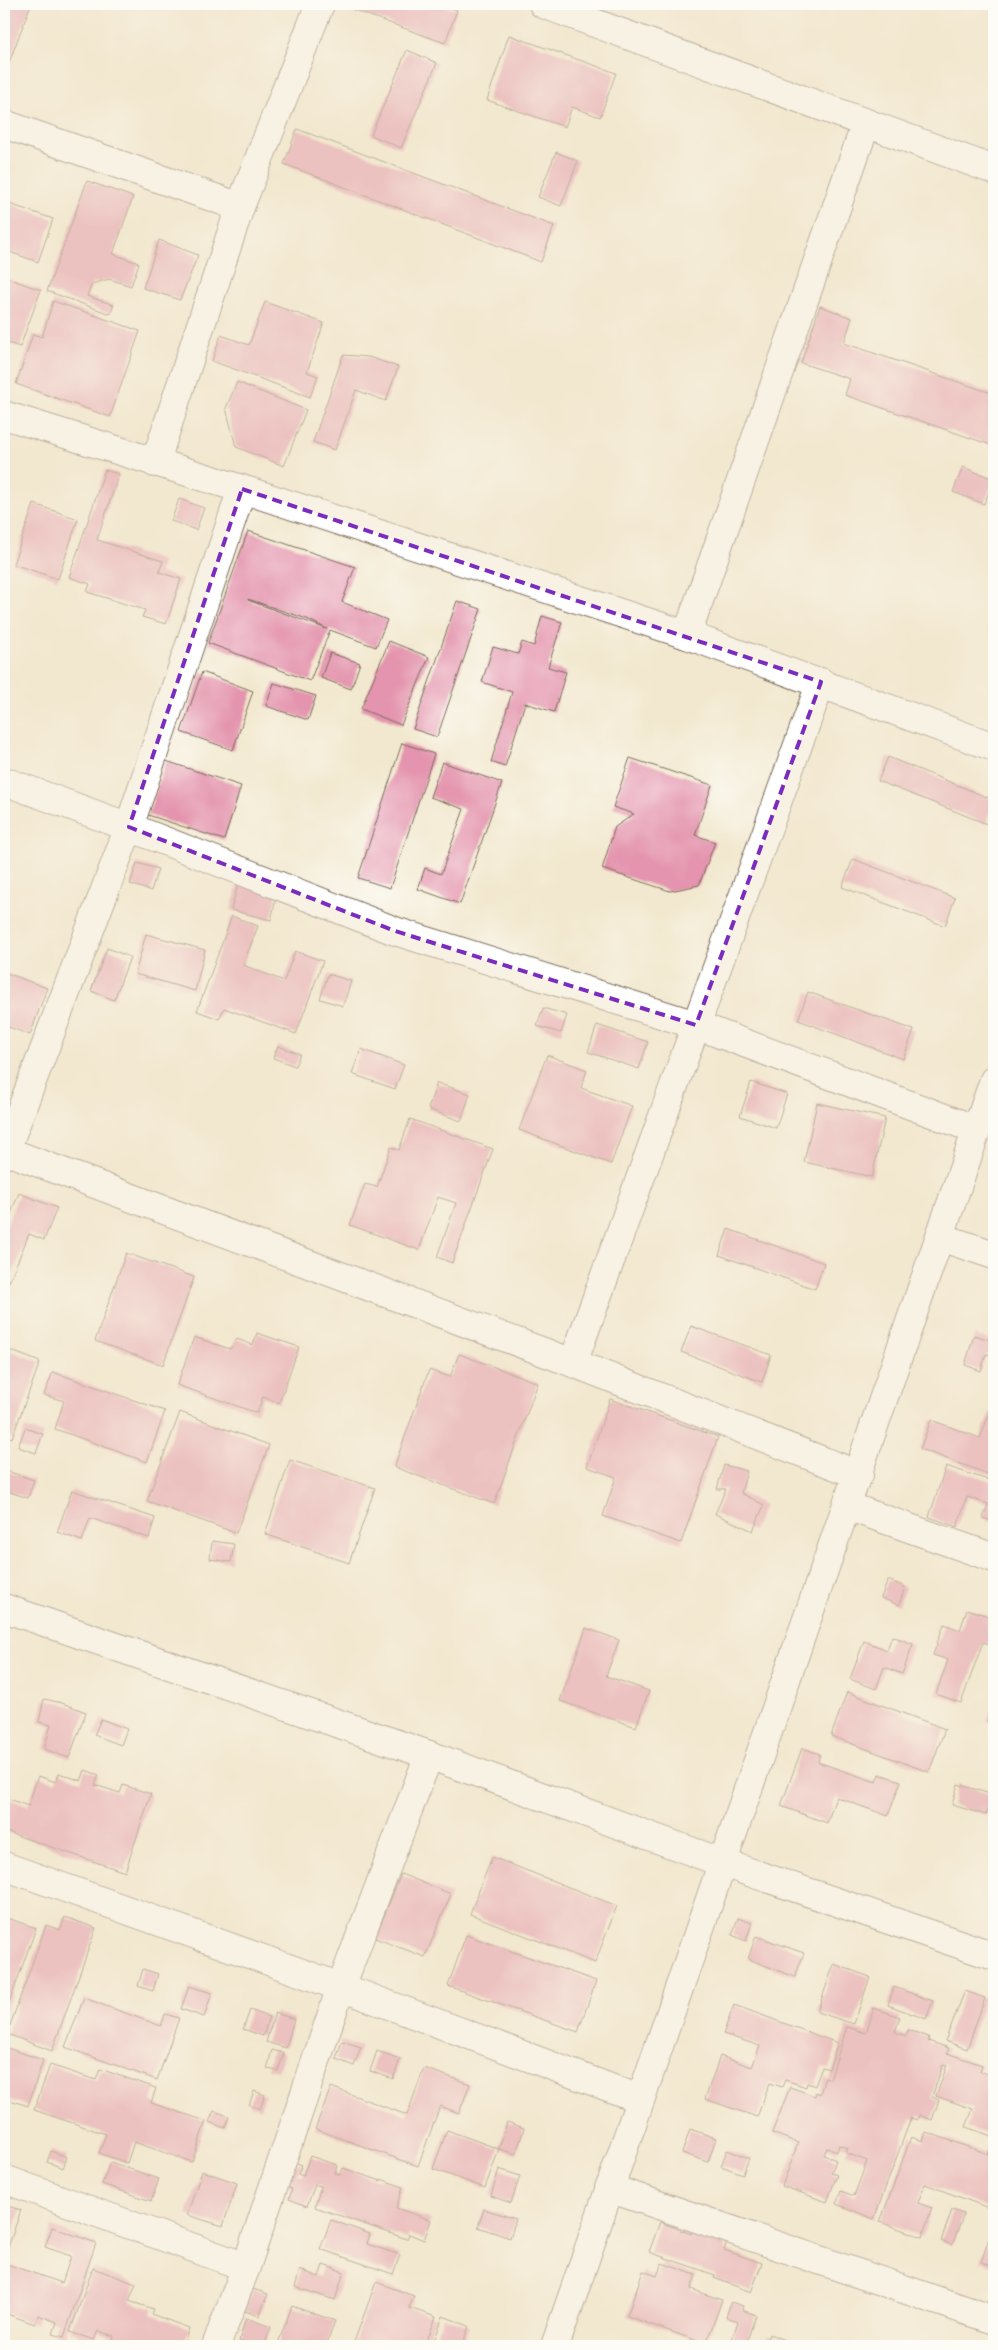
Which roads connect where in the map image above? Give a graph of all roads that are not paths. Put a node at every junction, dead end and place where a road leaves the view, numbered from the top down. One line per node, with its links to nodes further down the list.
1 (320, 4): 6 (street)
2 (543, 4): 3 (street)
3 (866, 123): 5 (street); 10 (street)
4 (4, 124): 6 (street)
5 (994, 170)
6 (240, 207): 8 (street)
7 (4, 415): 8 (street)
8 (154, 462): 9 (street)
9 (242, 489): 10 (street); 14 (street)
10 (687, 635): 11 (street)
11 (821, 682): 12 (street); 15 (street)
12 (994, 747)
13 (4, 781): 14 (street)
14 (129, 826): 15 (street); 18 (street)
15 (696, 1025): 17 (street); 21 (street)
16 (994, 1080): 17 (street)
17 (977, 1130): 19 (street)
18 (4, 1152): 21 (street)
19 (940, 1237): 20 (street); 22 (street)
20 (994, 1255)
21 (573, 1363): 22 (street)
22 (859, 1475): 23 (street)
23 (847, 1506): 24 (street); 27 (street)
24 (994, 1558)
25 (4, 1608): 26 (street)
26 (429, 1756): 27 (street); 30 (street)
27 (723, 1863): 29 (street); 31 (street)
28 (4, 1866): 30 (street)
29 (994, 1956)
30 (341, 1986): 31 (street); 34 (street)
31 (640, 2099): 33 (street)
32 (4, 2179): 34 (street)
33 (609, 2188): 35 (street); 37 (street)
34 (246, 2267): 36 (street)
35 (994, 2320)
36 (216, 2346)
37 (555, 2346)

